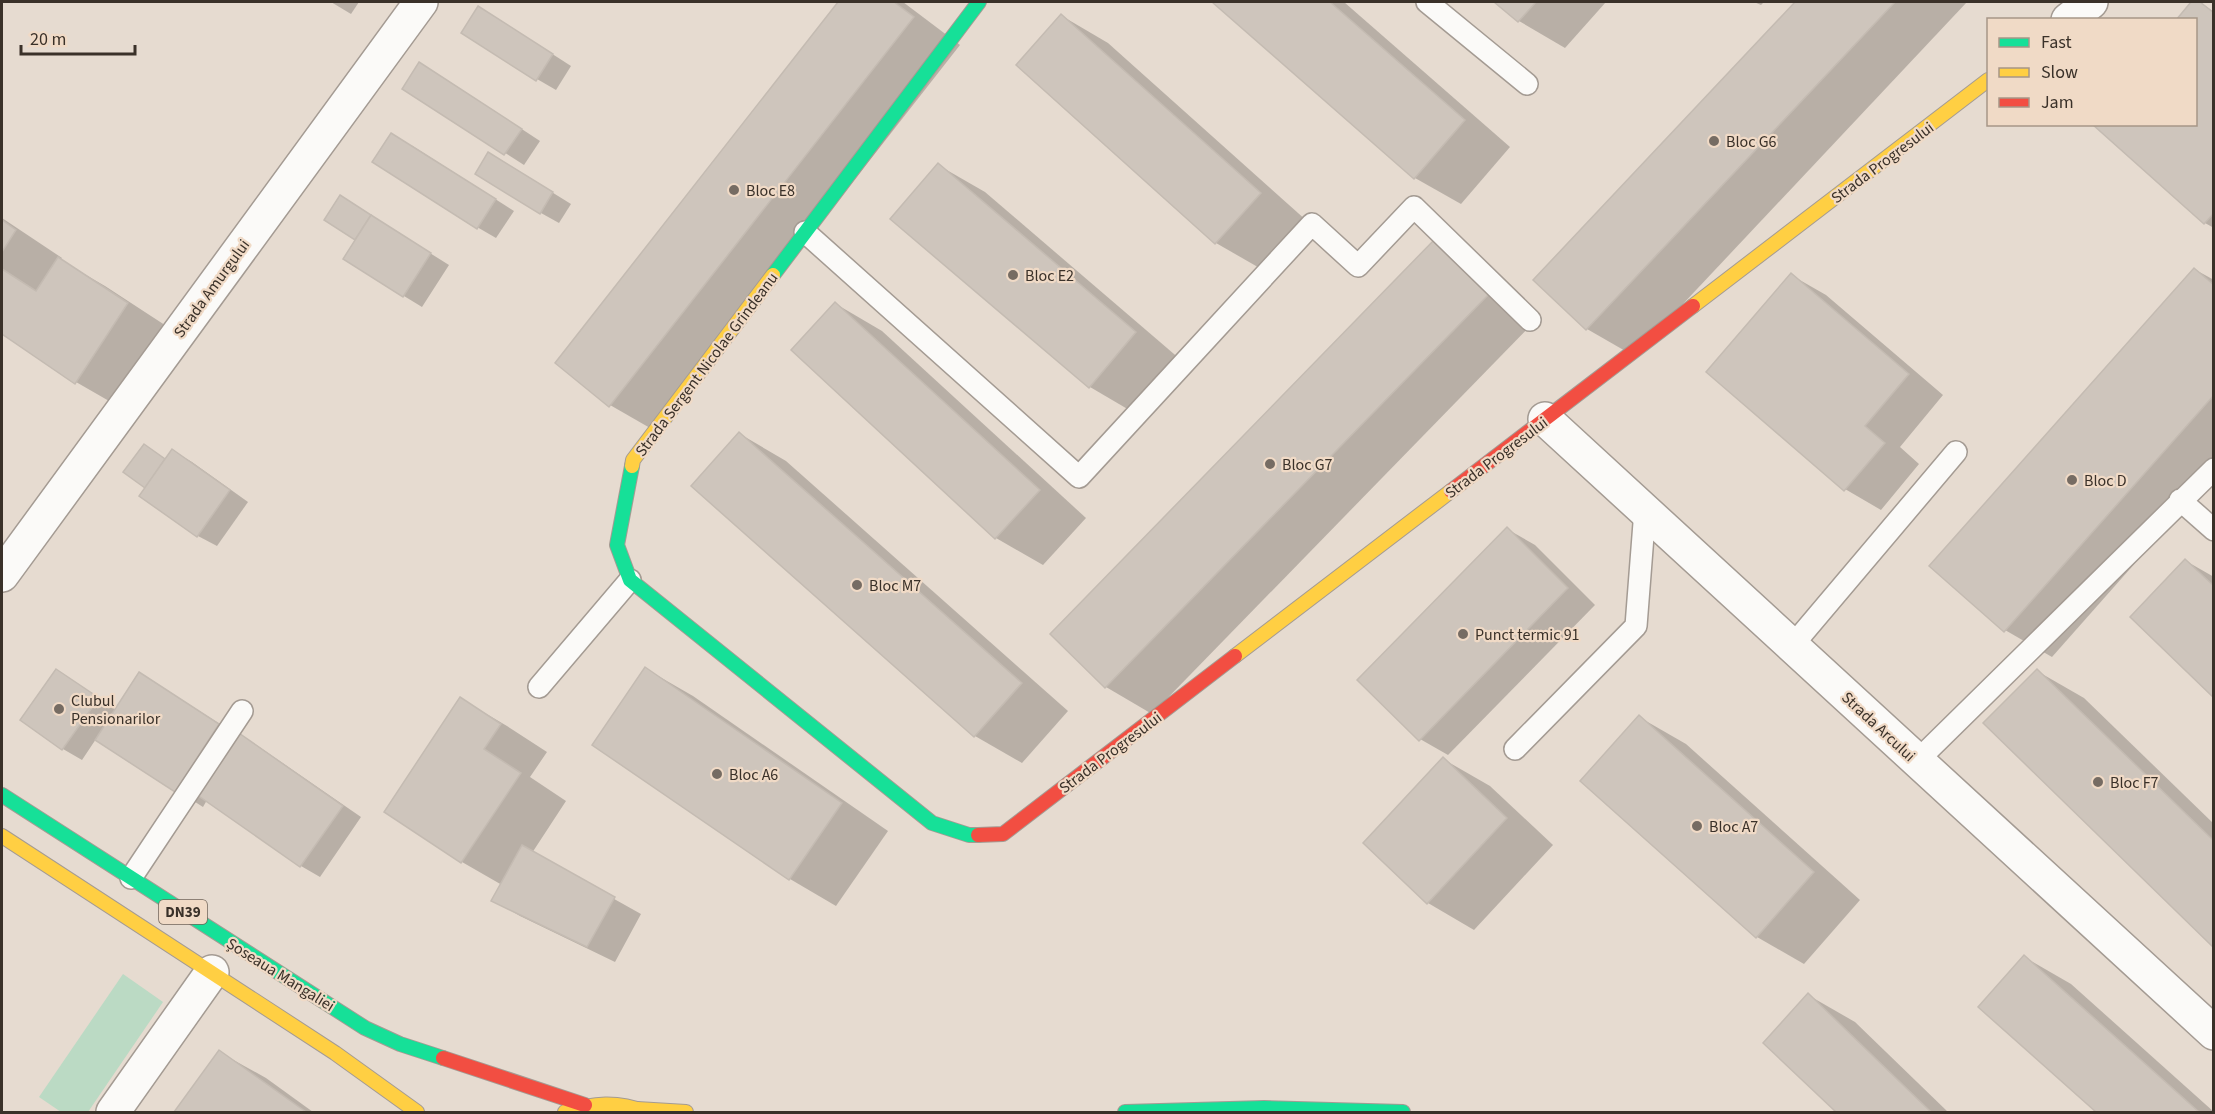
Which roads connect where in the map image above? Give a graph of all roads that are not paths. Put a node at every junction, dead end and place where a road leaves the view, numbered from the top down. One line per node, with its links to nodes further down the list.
1 (421, 2): 16 (street, Strada Amurgului)
2 (979, 2): 8 (street, Strada Sergent Nicolae Grindeanu)
3 (1427, 2): 7 (lane)
4 (2091, 2): 5 (street)
5 (2071, 18)
6 (1987, 82): 10 (street, Strada Progresului)
7 (1527, 84)
8 (805, 232): 9 (lane); 17 (street, Strada Sergent Nicolae Grindeanu)
9 (1530, 320)
10 (1545, 419): 14 (street, Strada Arcului); 17 (street, Strada Progresului)
11 (1956, 452): 18 (lane)
12 (2214, 469): 13 (lane)
13 (2180, 500): 15 (lane); 22 (lane)
14 (1645, 510): 18 (street, Strada Arcului); 21 (lane)
15 (2214, 530)
16 (2, 575)
17 (630, 580): 19 (lane)
18 (1792, 646): 22 (street, Strada Arcului)
19 (539, 687)
20 (242, 711): 25 (lane)
21 (1515, 749)
22 (1917, 761): 27 (street, Strada Arcului)
23 (2, 795): 25 (street, Șoseaua Mangaliei / DN39)
24 (2, 836): 26 (street, DN39)
25 (130, 878): 28 (street, Șoseaua Mangaliei / DN39)
26 (212, 972): 31 (street); 32 (street, DN39)
27 (2214, 1033)
28 (585, 1106): 29 (street, DN39); 33 (street, DN39)
29 (641, 1111): 34 (street)
30 (1368, 1111): 35 (street); 36 (street)
31 (113, 1113)
32 (417, 1113)
33 (565, 1113)
34 (686, 1113)
35 (1125, 1113)
36 (1403, 1113)

